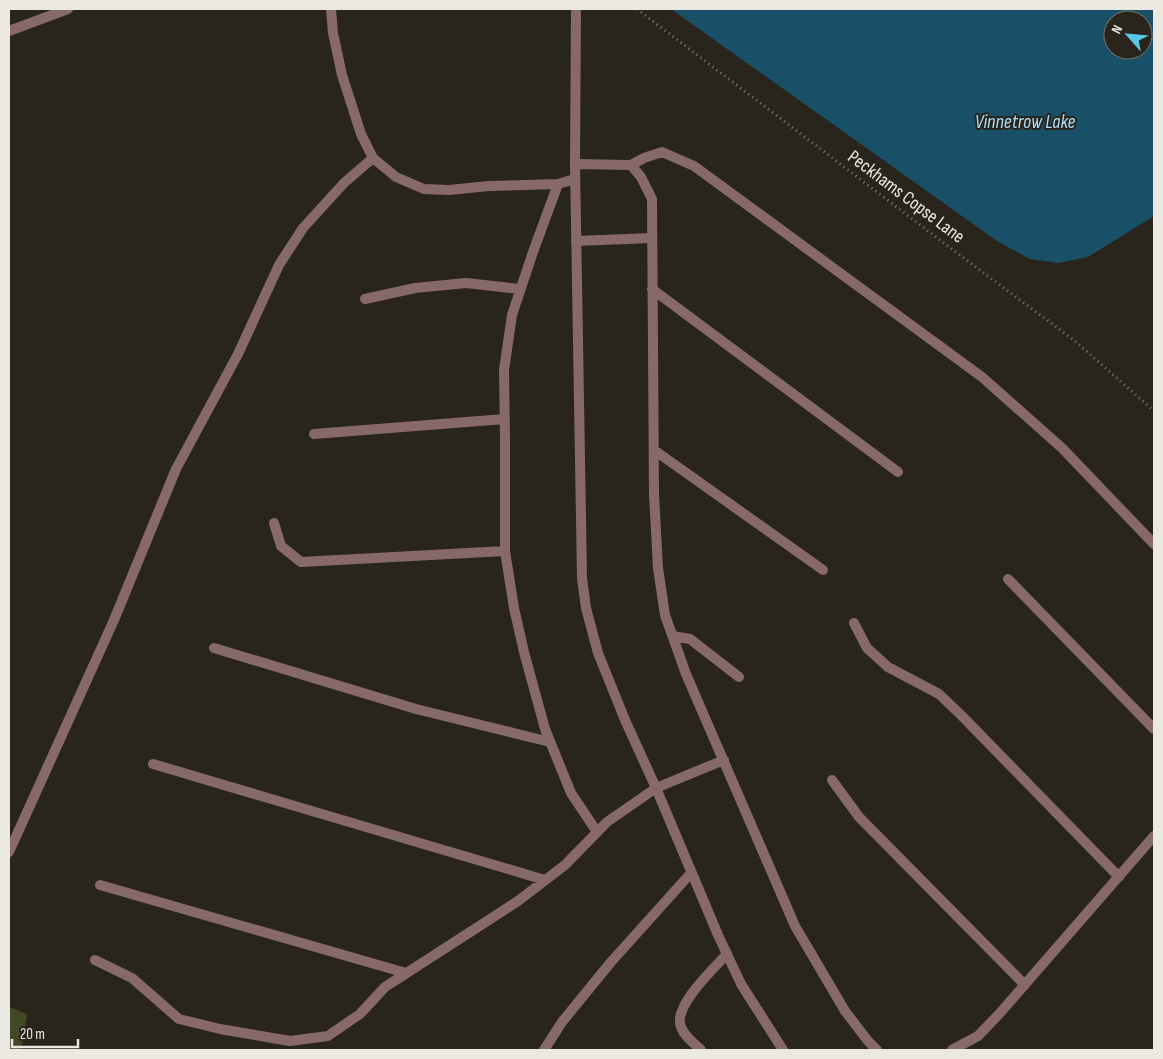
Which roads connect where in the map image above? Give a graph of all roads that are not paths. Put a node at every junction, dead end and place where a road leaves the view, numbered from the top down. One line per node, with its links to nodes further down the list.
1 (68, 9): 4 (street)
2 (332, 9): 5 (street)
3 (576, 9): 6 (street)
4 (9, 31)
5 (373, 158): 9 (street); 34 (street)
6 (575, 164): 7 (street); 8 (street)
7 (631, 165): 10 (street); 20 (street)
8 (575, 179): 9 (street); 11 (street)
9 (558, 184): 13 (street)
10 (652, 238): 11 (street); 12 (street)
11 (576, 241): 33 (street)
12 (652, 289): 17 (street); 18 (street)
13 (520, 290): 14 (street); 15 (street)
14 (365, 299)
15 (505, 418): 16 (street); 21 (street)
16 (314, 434)
17 (654, 450): 22 (street); 25 (street)
18 (898, 472)
19 (274, 523): 21 (street)
20 (1154, 544)
21 (505, 552): 29 (street)
22 (823, 570)
23 (1008, 579): 28 (street)
24 (854, 623): 39 (street)
25 (673, 636): 27 (street); 30 (street)
26 (214, 648): 29 (street)
27 (739, 677)
28 (1154, 729)
29 (550, 742): 35 (street)
30 (724, 760): 33 (street); 49 (street)
31 (153, 764): 40 (street)
32 (832, 780): 45 (street)
33 (656, 788): 35 (street); 38 (street)
34 (13, 828): 37 (street)
35 (597, 832): 40 (street)
36 (1154, 836): 39 (street)
37 (9, 852)
38 (691, 873): 42 (street); 46 (street)
39 (1119, 877): 45 (street)
40 (545, 880): 44 (street)
41 (100, 885): 44 (street)
42 (727, 954): 47 (street); 48 (street)
43 (95, 960): 44 (street)
44 (406, 973)
45 (1025, 985): 50 (street)
46 (544, 1050)
47 (701, 1050)
48 (783, 1050)
49 (877, 1050)
50 (952, 1050)

